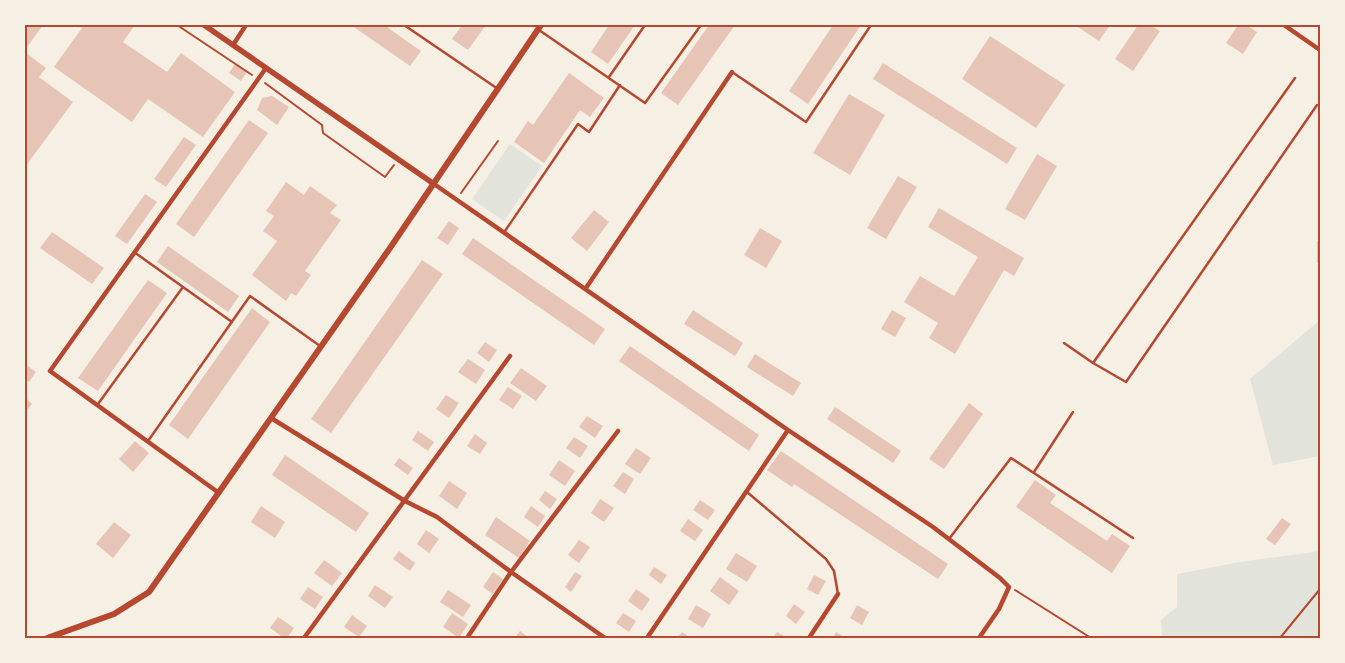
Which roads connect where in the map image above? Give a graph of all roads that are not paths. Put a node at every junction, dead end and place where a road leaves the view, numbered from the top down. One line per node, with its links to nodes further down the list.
1 (204, 25): 9 (street)
2 (246, 25): 9 (street)
3 (404, 25): 16 (lane)
4 (645, 25): 13 (lane)
5 (701, 25): 15 (lane)
6 (871, 25): 12 (lane)
7 (1284, 25): 10 (street)
8 (539, 27): 13 (lane); 16 (main road)
9 (233, 44): 11 (street)
10 (1320, 50)
11 (266, 68): 18 (street); 20 (street)
12 (732, 72): 22 (street)
13 (609, 77): 15 (lane)
14 (1295, 78): 27 (lane)
15 (620, 85): 19 (lane)
16 (498, 89): 18 (main road)
17 (1317, 105): 27 (lane)
18 (434, 184): 19 (street); 25 (main road)
19 (505, 231): 22 (street)
20 (134, 252): 21 (lane); 28 (street)
21 (183, 287): 23 (lane); 28 (lane)
22 (586, 288): 31 (street)
23 (232, 322): 25 (lane); 33 (lane)
24 (1064, 343): 27 (lane)
25 (321, 347): 30 (main road)
26 (510, 356): 37 (street)
27 (1093, 363)
28 (98, 404): 33 (street)
29 (1073, 412): 34 (lane)
30 (271, 418): 36 (main road); 37 (street)
31 (788, 430): 35 (street); 39 (street)
32 (618, 431): 40 (street)
33 (148, 441): 36 (street)
34 (1034, 472): 38 (lane); 39 (lane)
35 (746, 491): 41 (lane); 46 (street)
36 (219, 493): 42 (main road)
37 (405, 501): 40 (street); 43 (street)
38 (1133, 538)
39 (949, 539): 48 (street)
40 (511, 572): 44 (street); 45 (street)
41 (838, 594): 47 (street)
42 (46, 638)
43 (304, 638)
44 (467, 638)
45 (605, 638)
46 (647, 638)
47 (809, 638)
48 (979, 638)

